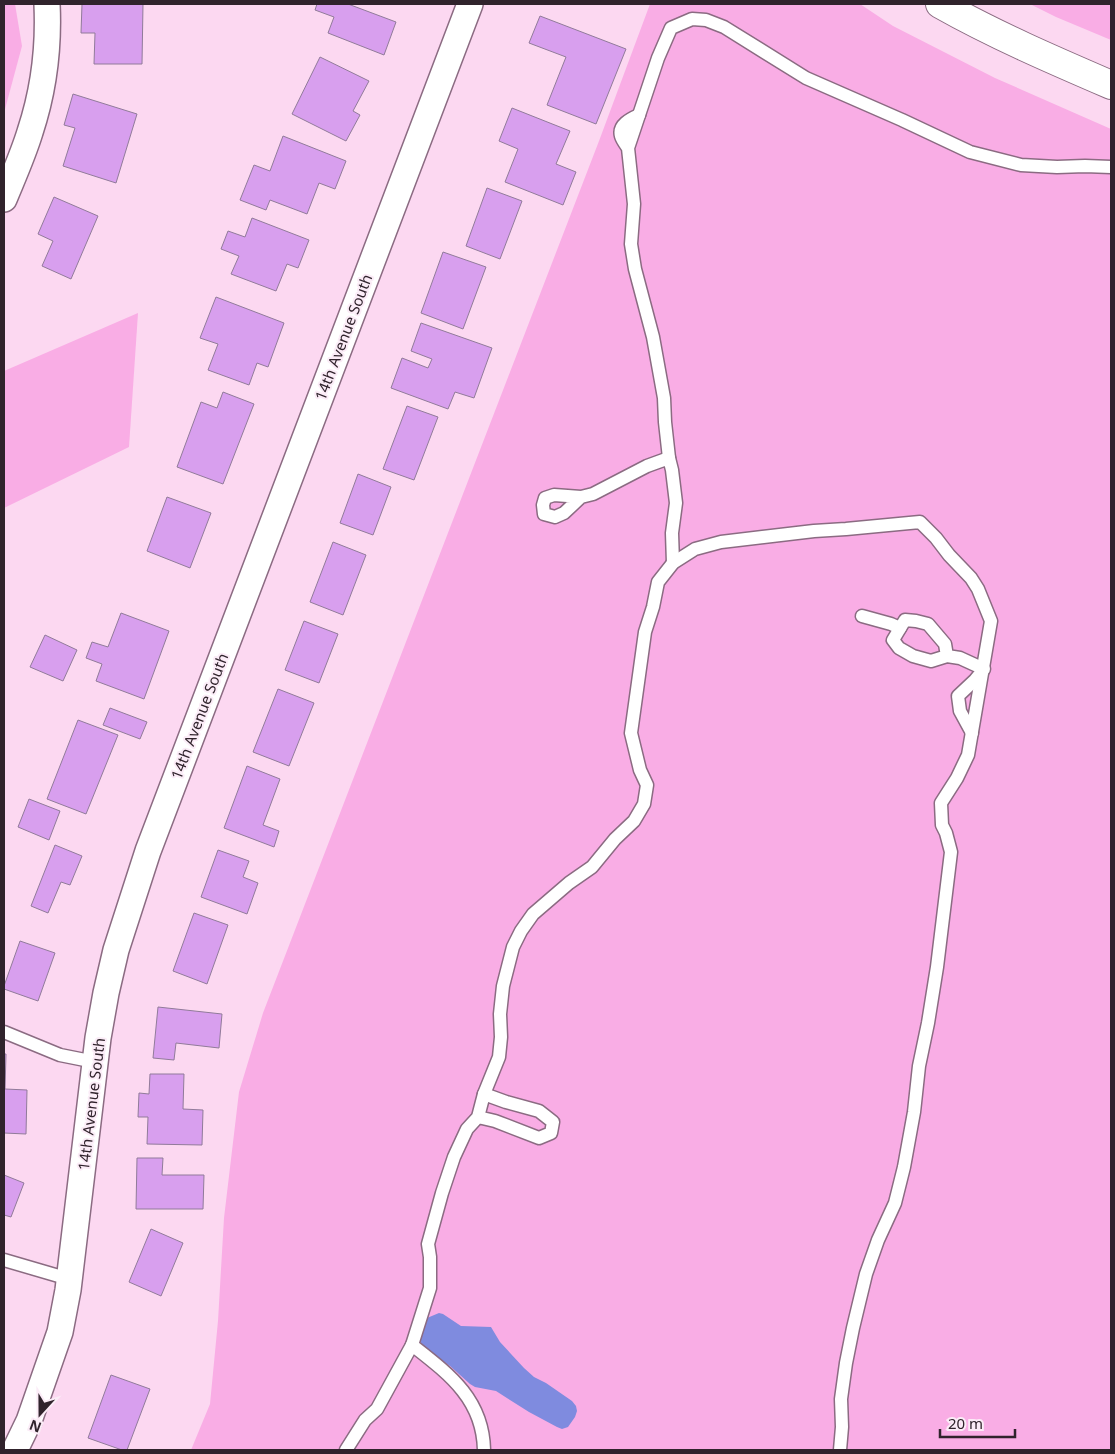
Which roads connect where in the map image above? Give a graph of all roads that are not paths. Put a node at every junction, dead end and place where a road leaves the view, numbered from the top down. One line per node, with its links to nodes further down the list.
1 (47, 4): 6 (street)
2 (470, 4): 16 (street, 14th Avenue South)
3 (940, 4): 4 (street)
4 (1111, 85)
5 (1111, 168): 7 (lane)
6 (4, 200)
7 (670, 458): 8 (lane); 9 (lane)
8 (581, 497)
9 (674, 563): 13 (lane); 17 (lane)
10 (862, 616): 11 (lane)
11 (900, 628): 12 (lane); 12 (lane)
12 (947, 656): 13 (lane)
13 (984, 669): 14 (lane); 14 (lane)
14 (972, 733): 25 (lane)
15 (4, 1032): 16 (lane)
16 (96, 1062): 20 (street, 14th Avenue South)
17 (484, 1094): 18 (lane); 18 (lane)
18 (478, 1117): 21 (lane)
19 (4, 1260): 20 (lane)
20 (69, 1279): 22 (street, 14th Avenue South)
21 (412, 1345): 23 (lane); 24 (lane)
22 (15, 1450)
23 (346, 1450)
24 (484, 1450)
25 (840, 1450)

